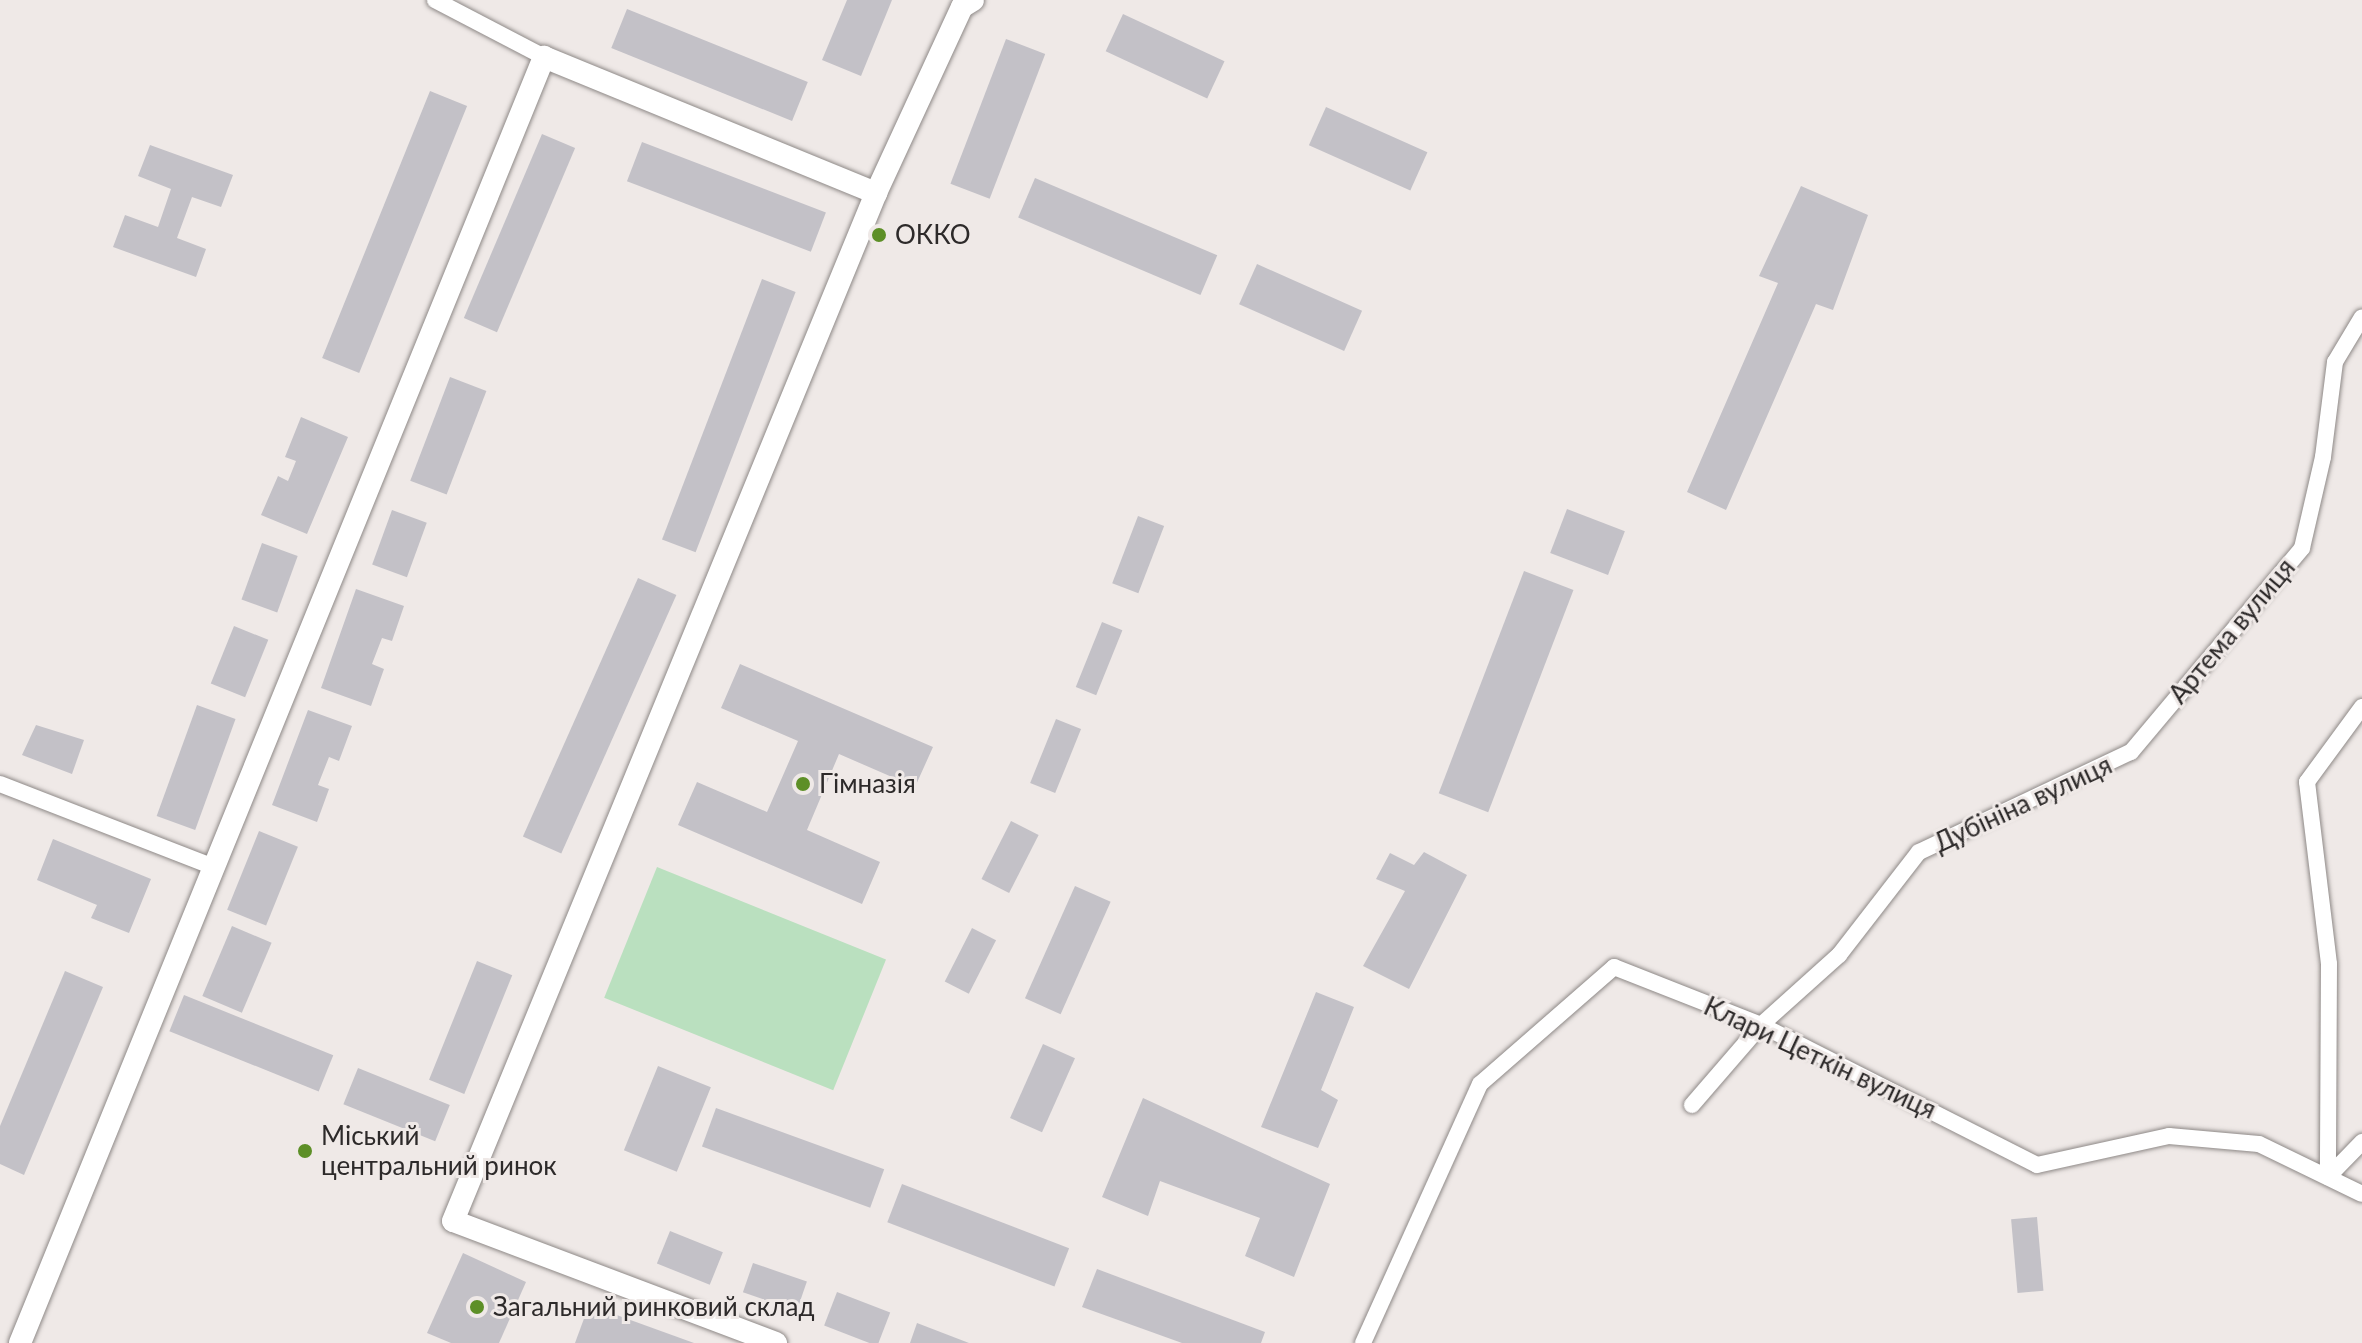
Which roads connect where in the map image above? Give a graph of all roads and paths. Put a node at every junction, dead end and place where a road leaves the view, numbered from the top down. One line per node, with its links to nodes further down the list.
1 (435, 0): 3 (street)
2 (973, 0): 4 (street)
3 (544, 57): 4 (street); 9 (street)
4 (876, 193): 17 (street)
5 (2362, 317): 7 (street, Артема вулиця)
6 (2362, 707): 13 (street)
7 (2131, 752): 10 (street, Дубініна вулиця)
8 (0, 784): 9 (street)
9 (214, 867): 16 (street)
10 (1761, 1025): 11 (street, Дубініна вулиця); 13 (street, Клари Цеткін вулиця); 15 (street, Клари Цеткін вулиця)
11 (1692, 1105)
12 (2362, 1142): 13 (street)
13 (2328, 1177): 14 (street, Клари Цеткін вулиця)
14 (2362, 1194)
15 (1365, 1339)
16 (20, 1343)
17 (776, 1343)

